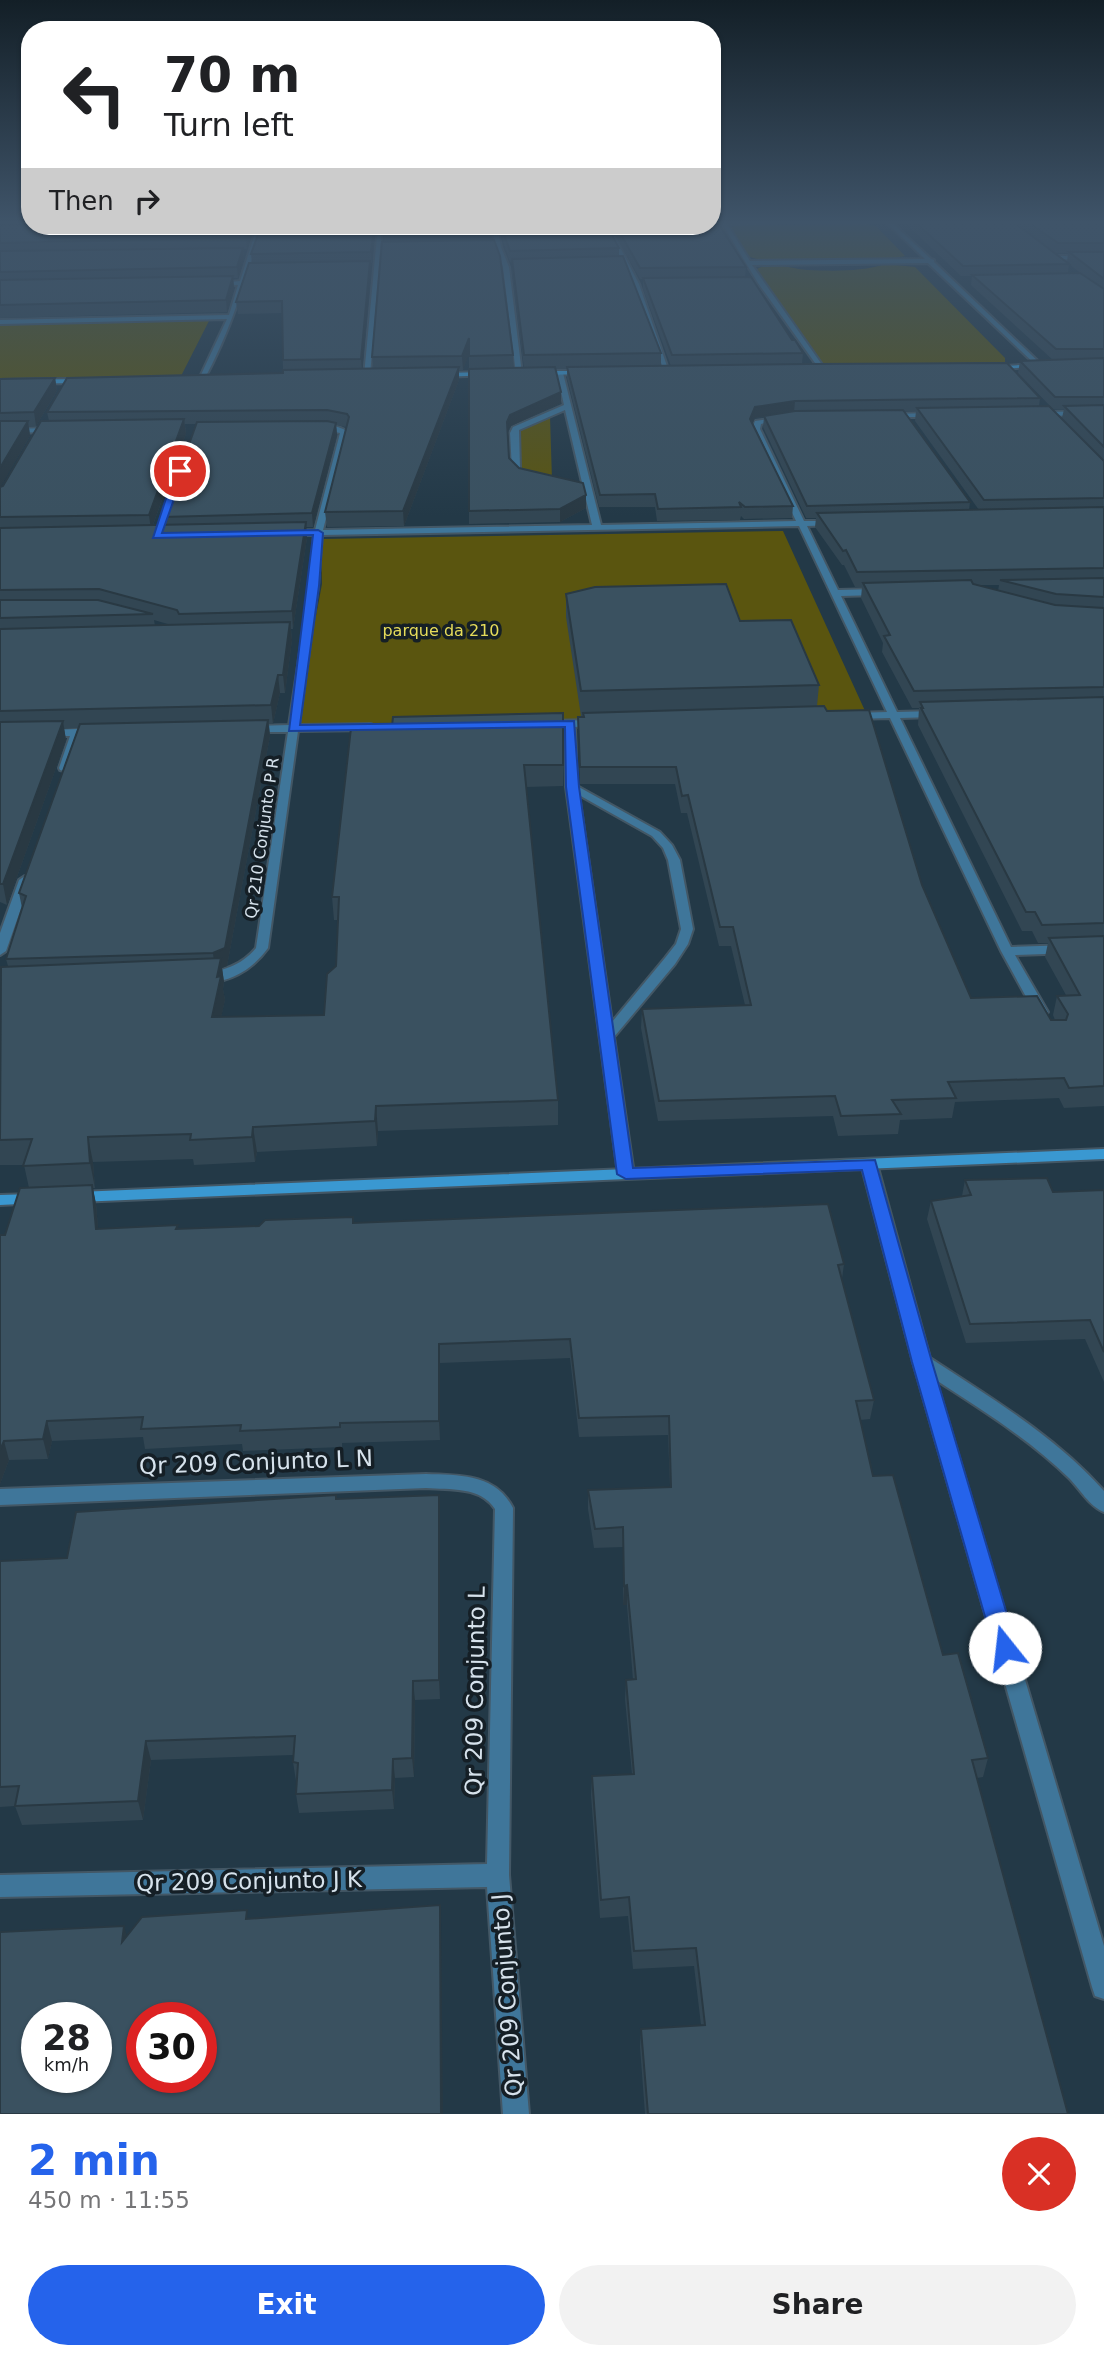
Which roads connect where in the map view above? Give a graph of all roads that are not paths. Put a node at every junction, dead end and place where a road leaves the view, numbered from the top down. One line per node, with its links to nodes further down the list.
1 (150, 319): 2 (street); 9 (street); 10 (street)
2 (164, 319)
3 (230, 319): 30 (street)
4 (371, 319): 26 (street)
5 (512, 319): 21 (street)
6 (648, 319): 20 (street)
7 (786, 319): 16 (street)
8 (991, 319): 11 (street)
9 (0, 322)
10 (0, 327)
11 (1040, 366): 12 (street); 14 (street)
12 (1053, 366)
13 (980, 367): 14 (street)
14 (1006, 367): 28 (street)
15 (809, 369): 16 (street)
16 (822, 369): 17 (street)
17 (835, 369)
18 (680, 371): 20 (street)
19 (654, 372): 20 (street)
20 (667, 372)
21 (519, 373): 22 (street); 24 (street)
22 (560, 373): 23 (street); 37 (street)
23 (600, 373)
24 (436, 375)
25 (354, 376): 26 (street)
26 (367, 376): 27 (street)
27 (381, 376)
28 (1016, 376)
29 (189, 379): 30 (street)
30 (202, 379): 31 (street)
31 (216, 379)
32 (95, 381): 34 (street)
33 (0, 382): 34 (street)
34 (68, 382): 35 (street)
35 (63, 391)
36 (1043, 404): 40 (street)
37 (569, 406): 52 (street); 54 (street)
38 (1104, 413): 40 (street)
39 (1026, 414): 40 (street)
40 (1052, 414): 45 (street)
41 (945, 415): 44 (street)
42 (794, 416): 56 (street)
43 (877, 416): 44 (street)
44 (905, 416): 47 (street)
45 (1061, 423)
46 (44, 426): 49 (street); 50 (street); 51 (street)
47 (912, 426)
48 (302, 428): 59 (street, Qr 210 Conjunto P R)
49 (67, 430)
50 (0, 431)
51 (34, 442)
52 (536, 478)
53 (574, 487): 54 (street)
54 (587, 491): 57 (street)
55 (843, 523): 56 (street)
56 (803, 524): 57 (street); 61 (street)
57 (597, 527): 59 (street)
58 (278, 533): 59 (street)
59 (318, 533): 63 (street, Qr 210 Conjunto P R)
60 (890, 592): 61 (street)
61 (837, 593): 65 (street)
62 (294, 634): 63 (street)
63 (307, 634): 72 (street, Qr 210 Conjunto P R)
64 (946, 713): 65 (street)
65 (893, 715): 66 (street); 81 (street)
66 (839, 717)
67 (611, 723): 69 (street)
68 (529, 724): 69 (street)
69 (570, 724): 77 (street)
70 (376, 727): 72 (street)
71 (239, 729): 72 (street)
72 (293, 729): 82 (street, Qr 210 Conjunto P R)
73 (77, 732): 74 (street); 75 (street); 76 (street)
74 (104, 732)
75 (38, 733)
76 (59, 784)
77 (572, 787): 84 (street); 84 (street)
78 (27, 874): 80 (street)
79 (1104, 948): 81 (street)
80 (0, 951)
81 (1007, 951): 83 (street)
82 (188, 979)
83 (1047, 1023)
84 (606, 1037): 87 (street)
85 (1104, 1154): 86 (street)
86 (869, 1164): 87 (street); 89 (street)
87 (626, 1174): 88 (street)
88 (0, 1200)
89 (922, 1362): 91 (street); 95 (street)
90 (0, 1497): 92 (street, Qr 209 Conjunto L N)
91 (1104, 1504)
92 (504, 1508): 93 (street, Qr 209 Conjunto L)
93 (498, 1875): 94 (street, Qr 209 Conjunto J K); 96 (street, Qr 209 Conjunto J)
94 (0, 1886)
95 (1104, 1987)
96 (516, 2114)

